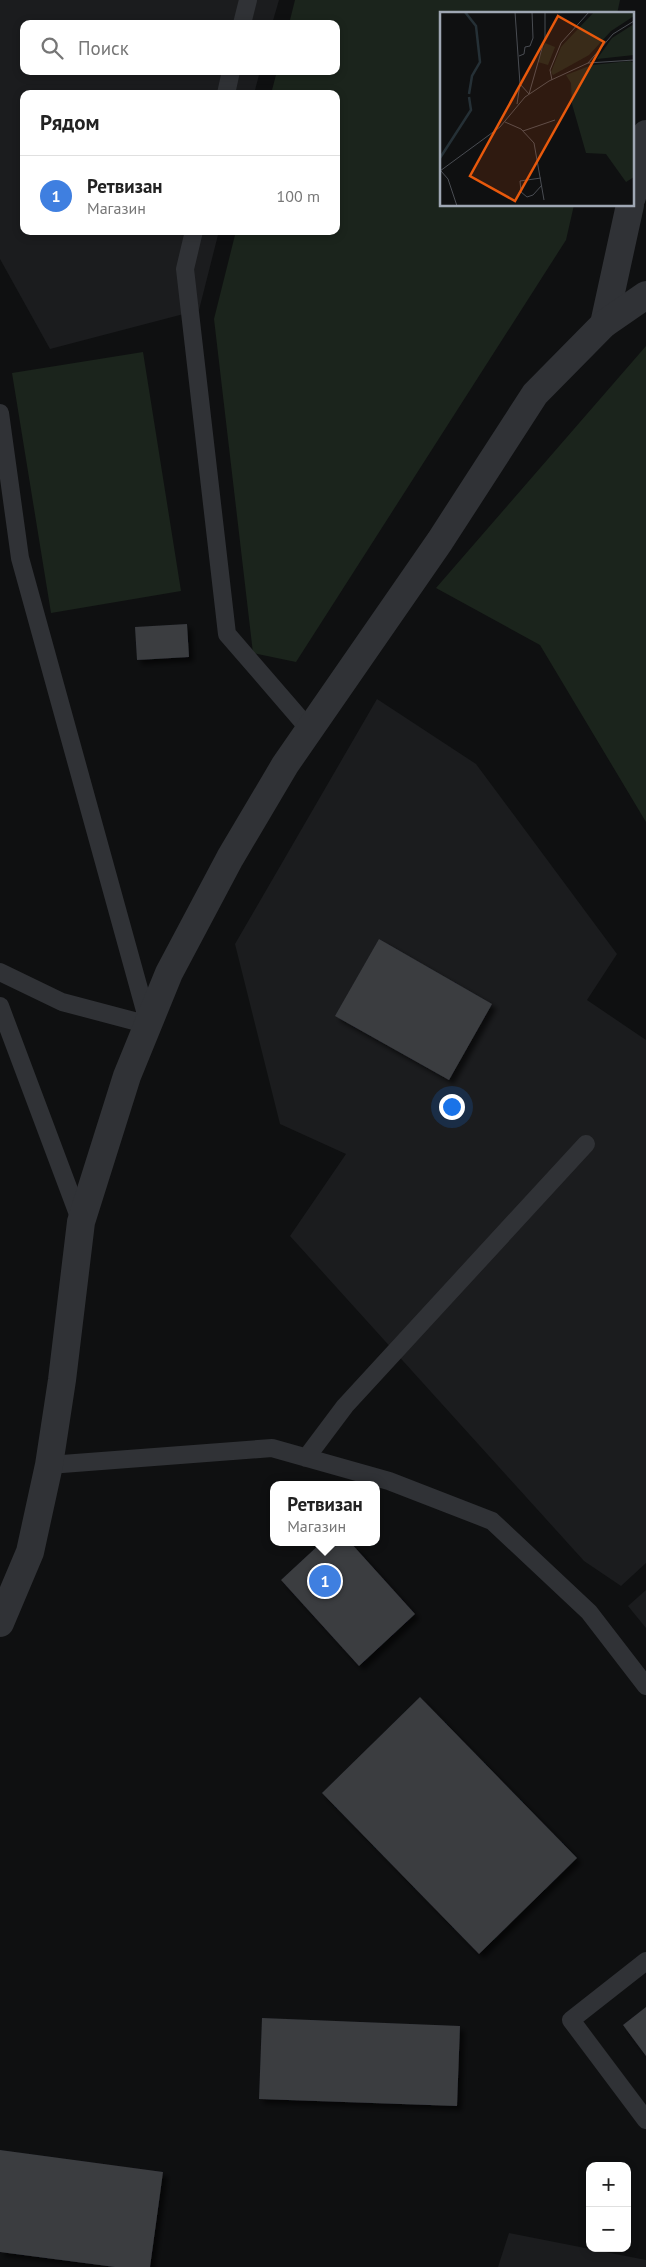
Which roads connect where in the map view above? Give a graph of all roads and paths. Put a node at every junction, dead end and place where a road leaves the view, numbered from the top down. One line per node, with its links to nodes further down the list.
1 (248, 0): 2 (lane)
2 (243, 20)
3 (230, 75): 4 (lane)
4 (227, 90)
5 (646, 134): 6 (street)
6 (634, 188)
7 (630, 206): 10 (street)
8 (193, 235): 12 (lane)
9 (646, 295): 10 (street)
10 (604, 324): 12 (street)
11 (0, 414): 15 (lane)
12 (309, 729): 15 (street)
13 (0, 972): 15 (lane)
14 (0, 1006): 17 (lane)
15 (149, 1025): 17 (street)
16 (586, 1144): 18 (lane)
17 (81, 1222): 19 (street)
18 (306, 1458): 19 (lane); 21 (lane)
19 (49, 1465): 20 (street)
20 (0, 1622)
21 (646, 1686)
22 (646, 1961): 23 (lane)
23 (646, 2120)

